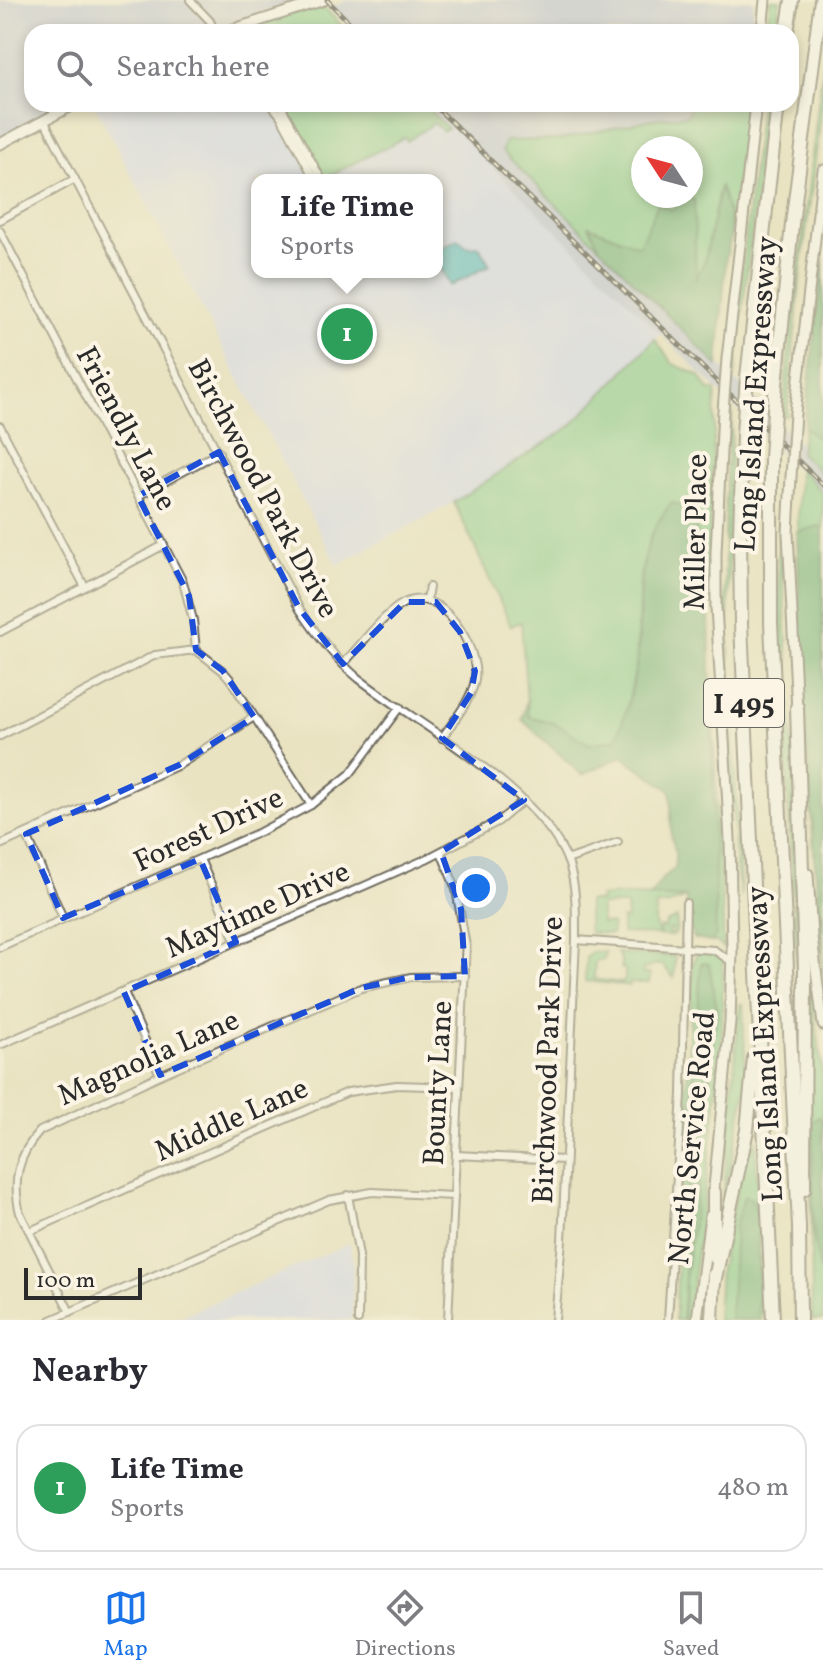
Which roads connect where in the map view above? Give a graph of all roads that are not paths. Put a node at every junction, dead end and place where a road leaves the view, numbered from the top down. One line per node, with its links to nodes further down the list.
1 (190, 0): 6 (street)
2 (324, 0): 7 (main road)
3 (765, 0): 8 (main road)
4 (792, 0): 9 (highway)
5 (821, 0): 66 (highway, Long Island Expressway / I 495, bridge)
6 (211, 24)
7 (250, 24)
8 (763, 24)
9 (788, 24)
10 (60, 112): 15 (main road)
11 (278, 112): 18 (street)
12 (284, 112): 19 (street)
13 (755, 112): 53 (main road, Miller Place, bridge)
14 (777, 112): 54 (highway, Long Island Expressway / I 495, bridge)
15 (44, 120): 16 (main road); 20 (street, Birchwood Park Drive)
16 (0, 144)
17 (823, 170): 35 (main road, bridge)
18 (312, 174)
19 (319, 174)
20 (75, 179): 21 (street); 24 (street, Birchwood Park Drive)
21 (0, 220)
22 (0, 231): 25 (street, Friendly Lane)
23 (0, 426): 27 (street)
24 (219, 452): 25 (street); 33 (street, Birchwood Park Drive)
25 (138, 496): 26 (street, Friendly Lane)
26 (164, 545): 27 (street); 32 (street, Friendly Lane)
27 (85, 587): 31 (street)
28 (429, 587): 29 (street)
29 (427, 599): 33 (street); 38 (street)
30 (0, 621): 31 (street)
31 (2, 630)
32 (196, 650): 36 (street); 37 (street)
33 (343, 664): 34 (street, Birchwood Park Drive)
34 (400, 707): 38 (street, Birchwood Park Drive); 40 (street, Forest Drive)
35 (797, 707): 57 (main road); 66 (highway)
36 (254, 717): 40 (street); 41 (street)
37 (0, 736)
38 (442, 738): 39 (street, Birchwood Park Drive)
39 (524, 800): 44 (street, Maytime Drive); 46 (street, Birchwood Park Drive)
40 (311, 805): 45 (street, Forest Drive)
41 (26, 834): 43 (street); 48 (street)
42 (618, 842): 46 (street)
43 (0, 845)
44 (441, 852): 50 (street, Maytime Drive); 55 (street, Bounty Lane)
45 (200, 859): 48 (street, Forest Drive); 50 (street)
46 (567, 860): 49 (street, Birchwood Park Drive)
47 (686, 903): 51 (street)
48 (63, 918): 52 (street, Forest Drive)
49 (576, 940): 51 (street); 62 (street, Birchwood Park Drive)
50 (236, 942): 56 (street, Maytime Drive)
51 (686, 946): 53 (street); 74 (street)
52 (0, 947)
53 (732, 962): 63 (main road, North Service Road)
54 (757, 971): 68 (highway); 77 (highway, Long Island Expressway / I 495)
55 (465, 976): 59 (street, Magnolia Lane); 60 (street, Bounty Lane)
56 (124, 992): 58 (street, Maytime Drive); 59 (street)
57 (823, 1025)
58 (0, 1045)
59 (160, 1075): 67 (street, Magnolia Lane)
60 (459, 1087): 61 (street, Bounty Lane); 67 (street, Middle Lane)
61 (456, 1155): 62 (street); 65 (street, Bounty Lane)
62 (565, 1160): 73 (street, Birchwood Park Drive)
63 (714, 1192): 68 (highway); 75 (main road, North Service Road)
64 (348, 1195): 65 (street); 69 (street); 71 (street)
65 (454, 1196): 72 (street, Bounty Lane)
66 (799, 1227): 78 (highway, Long Island Expressway / I 495)
67 (30, 1231): 69 (street, Magnolia Lane)
68 (714, 1283): 76 (highway)
69 (70, 1312): 70 (street)
70 (51, 1320)
71 (358, 1320)
72 (448, 1320)
73 (555, 1320)
74 (668, 1320)
75 (697, 1320)
76 (712, 1320)
77 (773, 1320)
78 (800, 1320)

